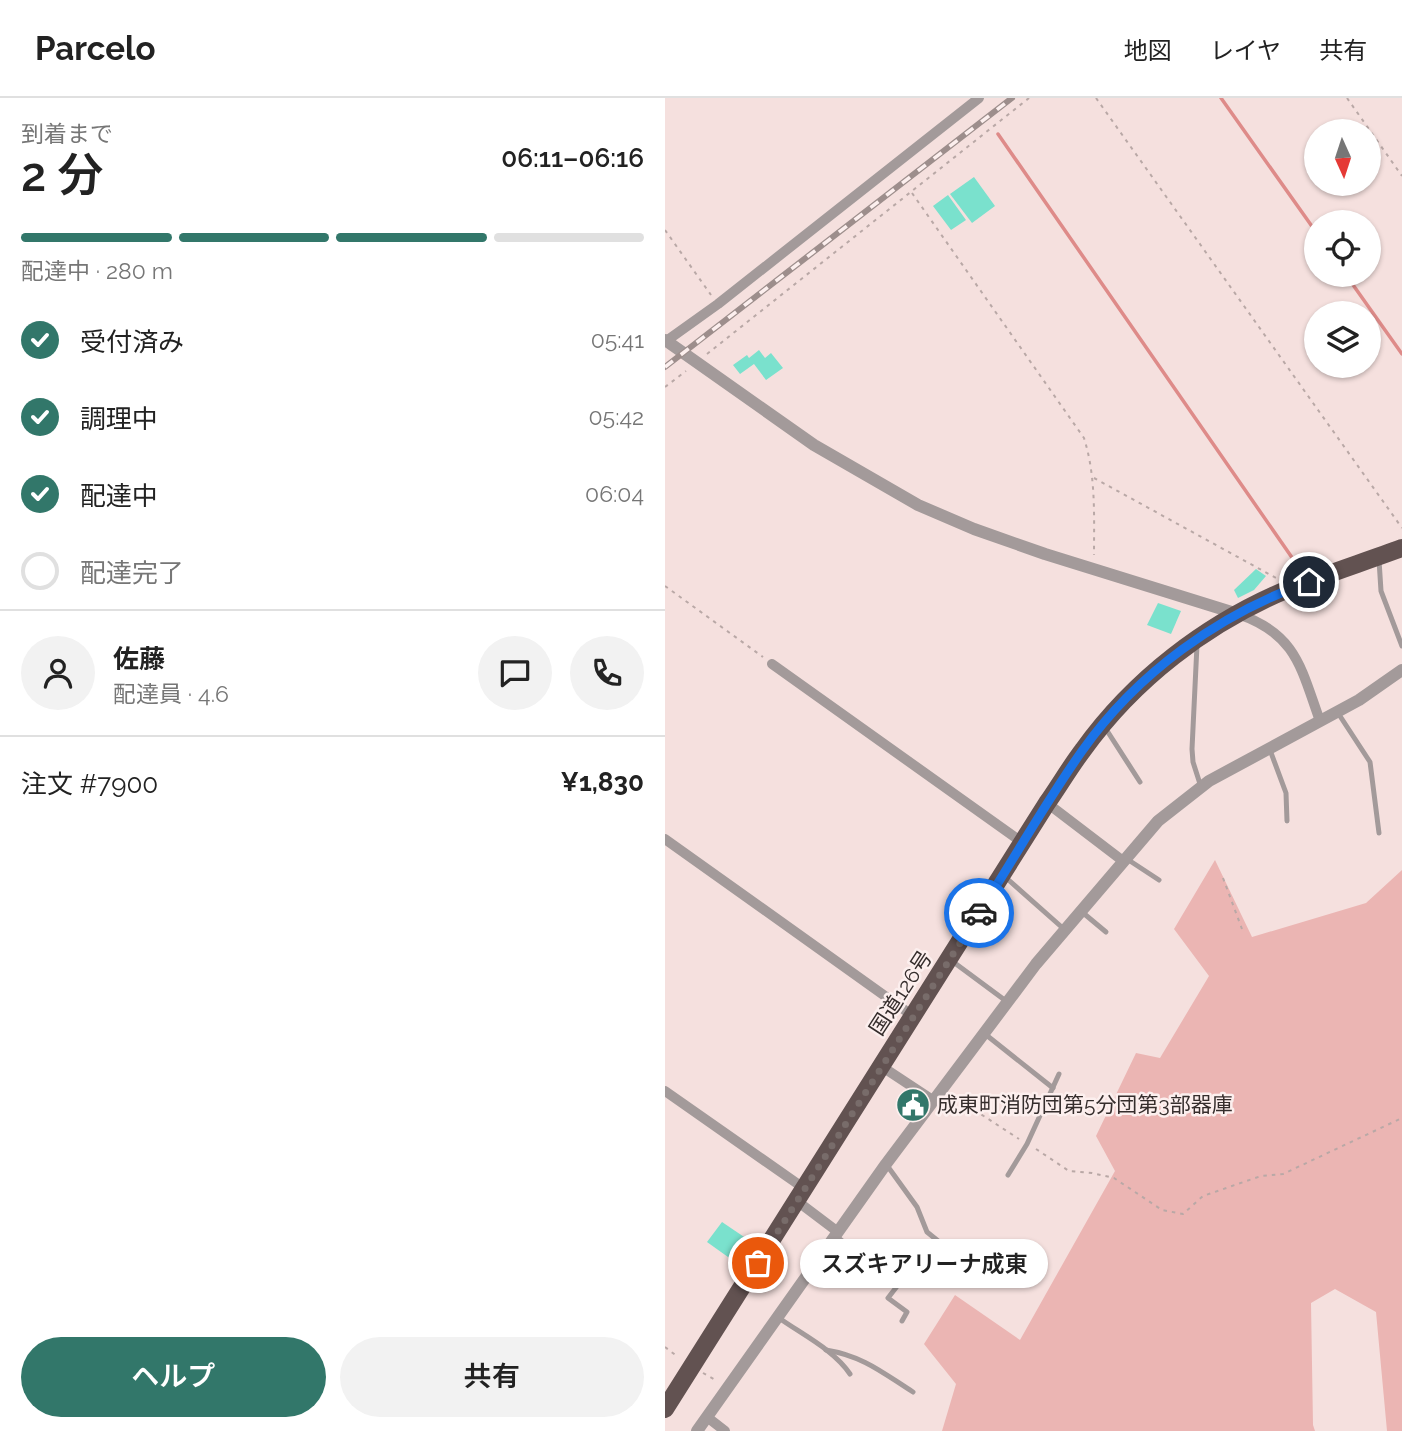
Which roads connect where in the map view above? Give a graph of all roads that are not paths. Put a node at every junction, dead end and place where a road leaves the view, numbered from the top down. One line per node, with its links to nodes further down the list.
1 (979, 98): 2 (street)
2 (666, 341): 5 (street)
3 (1402, 548): 4 (highway, 国道126号)
4 (1379, 557): 5 (highway, 国道126号); 7 (lane)
5 (1238, 614): 6 (highway, 国道126号); 11 (street)
6 (1198, 638): 12 (highway, 国道126号); 15 (lane)
7 (1402, 646)
8 (772, 664): 20 (street)
9 (1402, 670): 10 (street)
10 (1337, 712): 11 (street); 18 (lane)
11 (1320, 722): 13 (street)
12 (1104, 724): 14 (lane); 16 (highway, 国道126号)
13 (1269, 749): 15 (street); 17 (lane)
14 (1140, 782)
15 (1201, 787): 21 (street)
16 (1047, 803): 20 (highway, 国道126号); 21 (street)
17 (1287, 821)
18 (1379, 833)
19 (665, 839): 29 (street)
20 (1023, 843): 22 (highway, 国道126号)
21 (1124, 859): 23 (lane); 24 (street)
22 (1004, 875): 25 (lane); 27 (highway, 国道126号)
23 (1159, 880)
24 (1080, 911): 25 (street); 26 (lane)
25 (1065, 930): 28 (street)
26 (1107, 932)
27 (949, 960): 28 (lane); 29 (highway, 国道126号)
28 (1009, 1002): 30 (street)
29 (913, 1016): 31 (highway, 国道126号)
30 (985, 1034): 33 (lane); 35 (street)
31 (881, 1066): 35 (street); 38 (highway, 国道126号)
32 (1059, 1074): 33 (lane)
33 (1052, 1088): 37 (lane)
34 (665, 1091): 38 (street)
35 (934, 1101): 36 (street)
36 (886, 1164): 39 (street); 40 (lane)
37 (1008, 1175)
38 (801, 1195): 39 (street); 46 (highway, 国道126号)
39 (836, 1234): 41 (street); 42 (lane)
40 (958, 1257)
41 (777, 1317): 43 (lane); 47 (street)
42 (902, 1321)
43 (826, 1350): 44 (lane); 45 (lane)
44 (850, 1374)
45 (913, 1392)
46 (665, 1409)
47 (707, 1418): 48 (street); 49 (street)
48 (697, 1431)
49 (725, 1431)

